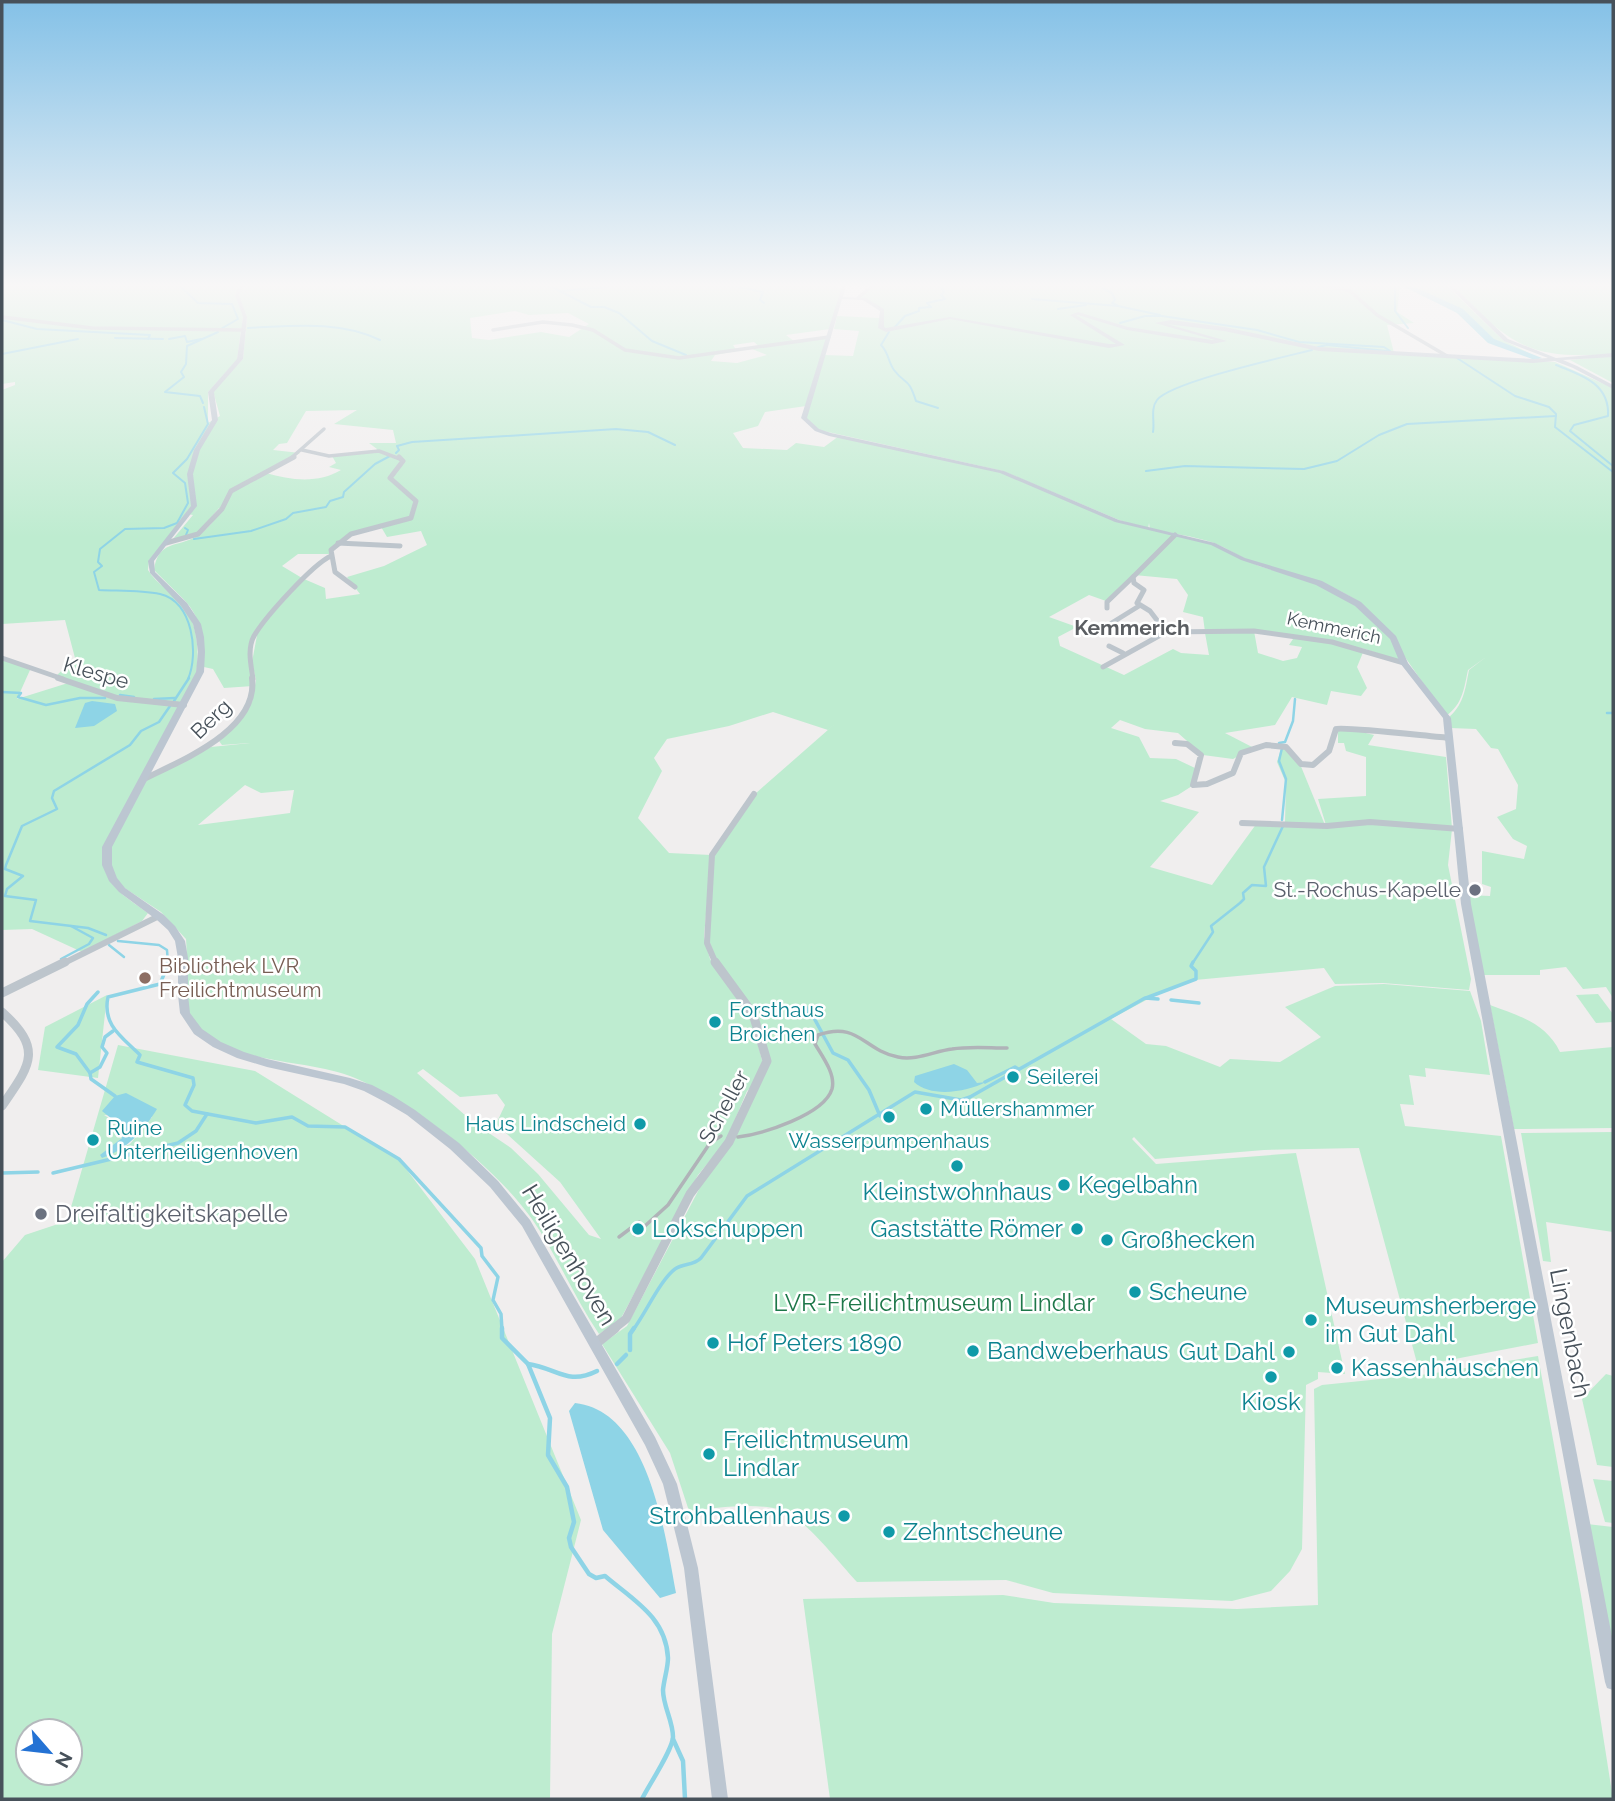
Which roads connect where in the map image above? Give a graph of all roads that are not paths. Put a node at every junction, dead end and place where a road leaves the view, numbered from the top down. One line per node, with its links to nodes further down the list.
1 (231, 370): 8 (street)
2 (819, 370): 7 (street)
3 (1577, 370): 4 (street)
4 (1613, 387)
5 (324, 429): 6 (street)
6 (302, 450): 8 (street); 9 (street)
7 (1175, 535): 12 (street); 21 (street)
8 (166, 543): 23 (street)
9 (338, 543): 10 (street); 11 (street, Berg)
10 (400, 545)
11 (331, 556): 13 (street); 26 (street, Berg)
12 (1133, 578): 14 (street); 15 (street)
13 (355, 587)
14 (1139, 606): 16 (street); 17 (street)
15 (1107, 608)
16 (1110, 624)
17 (1166, 632): 19 (street, Kemmerich); 21 (street, Kemmerich)
18 (1109, 646): 19 (street)
19 (1123, 653): 22 (street, Kemmerich)
20 (2, 658): 23 (street, Klespe)
21 (1404, 663): 24 (street, Kemmerich)
22 (1103, 667)
23 (184, 705): 26 (street)
24 (1450, 738): 25 (street); 29 (street, Kemmerich)
25 (1175, 743)
26 (144, 779): 30 (street, Heiligenhoven)
27 (754, 794): 35 (street, Scheller)
28 (1242, 823): 29 (street)
29 (1460, 829): 31 (street, Kemmerich)
30 (157, 917): 32 (street); 35 (street, Heiligenhoven)
31 (1483, 991): 36 (street, Lingenbach)
32 (2, 993)
33 (2, 1012): 34 (street)
34 (2, 1106)
35 (595, 1344): 37 (street, Heiligenhoven)
36 (1613, 1682)
37 (720, 1799)

